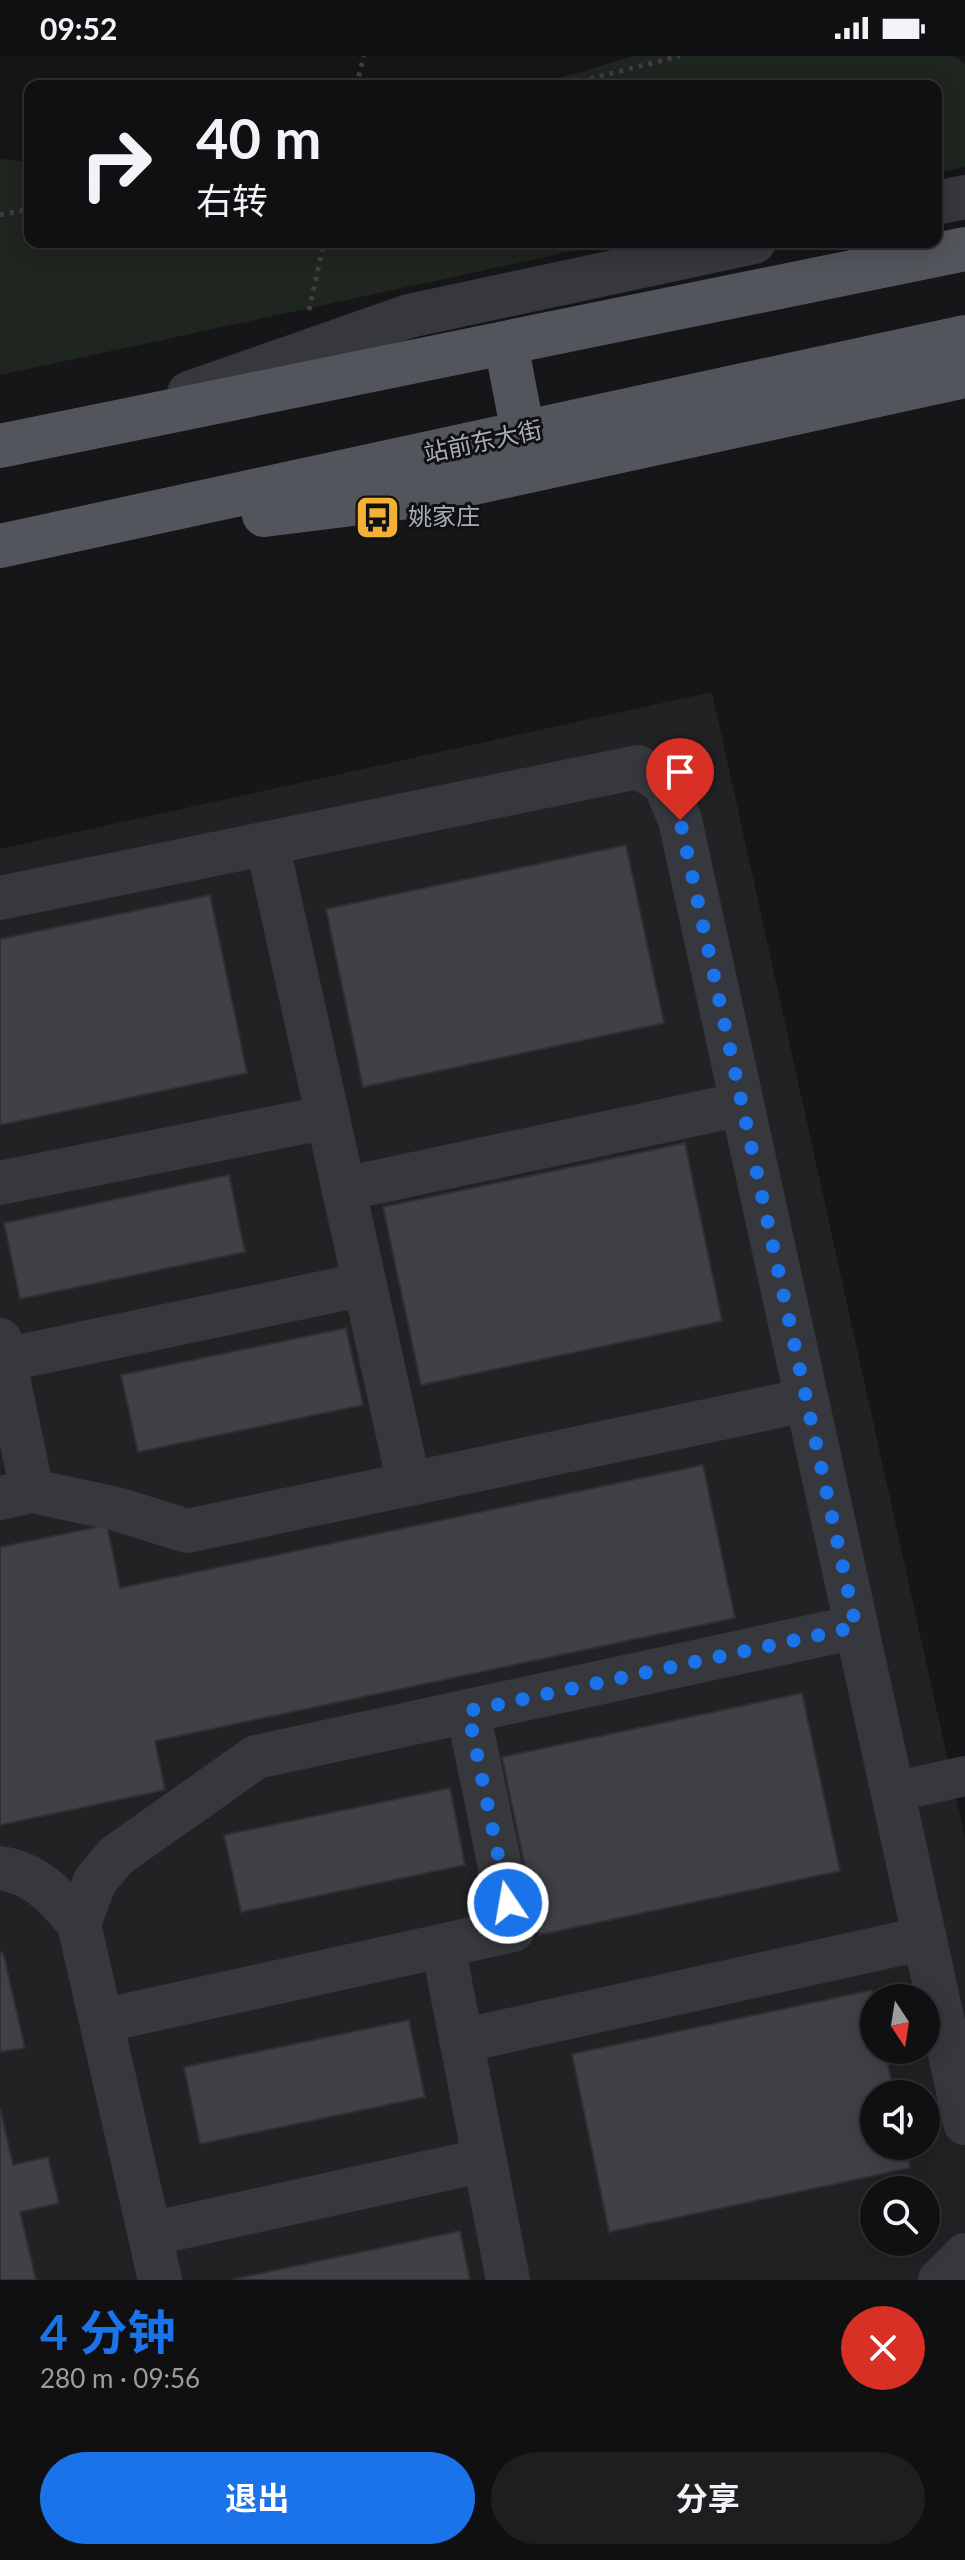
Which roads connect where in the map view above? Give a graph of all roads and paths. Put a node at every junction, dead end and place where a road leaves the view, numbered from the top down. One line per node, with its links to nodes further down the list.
1 (364, 56): 3 (path)
2 (680, 56): 4 (path)
3 (358, 80)
4 (585, 80)
5 (965, 197): 6 (street)
6 (942, 202)
7 (24, 210): 8 (path)
8 (0, 215)
9 (323, 248): 14 (path)
10 (726, 248): 14 (street)
11 (965, 249): 13 (main road)
12 (965, 337): 17 (main road, 站前东大街)
13 (506, 344): 16 (main road); 17 (main road)
14 (300, 354): 16 (street)
15 (965, 376): 19 (main road)
16 (91, 428): 18 (main road)
17 (523, 433): 19 (main road, 站前东大街)
18 (0, 446)
19 (0, 546)
20 (267, 843): 21 (street); 22 (street); 23 (street)
21 (0, 898)
22 (742, 1104): 25 (street); 28 (street)
23 (328, 1117): 24 (street); 25 (street)
24 (0, 1183)
25 (344, 1189): 26 (street)
26 (365, 1284): 27 (street); 29 (street)
27 (2, 1350): 30 (street)
28 (806, 1400): 29 (street); 31 (street)
29 (409, 1484): 30 (street)
30 (16, 1494)
31 (856, 1627): 32 (street); 34 (street)
32 (468, 1711): 36 (street); 38 (street)
33 (965, 1776): 34 (street)
34 (893, 1792): 37 (street)
35 (0, 1868): 36 (street)
36 (79, 1924): 39 (street)
37 (925, 1938): 40 (street); 41 (street)
38 (443, 1946): 39 (street); 40 (street)
39 (101, 2021): 43 (street)
40 (461, 2041): 42 (street)
41 (965, 2123)
42 (485, 2160): 43 (street); 46 (street)
43 (150, 2234): 45 (street)
44 (965, 2255): 47 (street)
45 (160, 2280)
46 (508, 2280)
47 (940, 2280)

